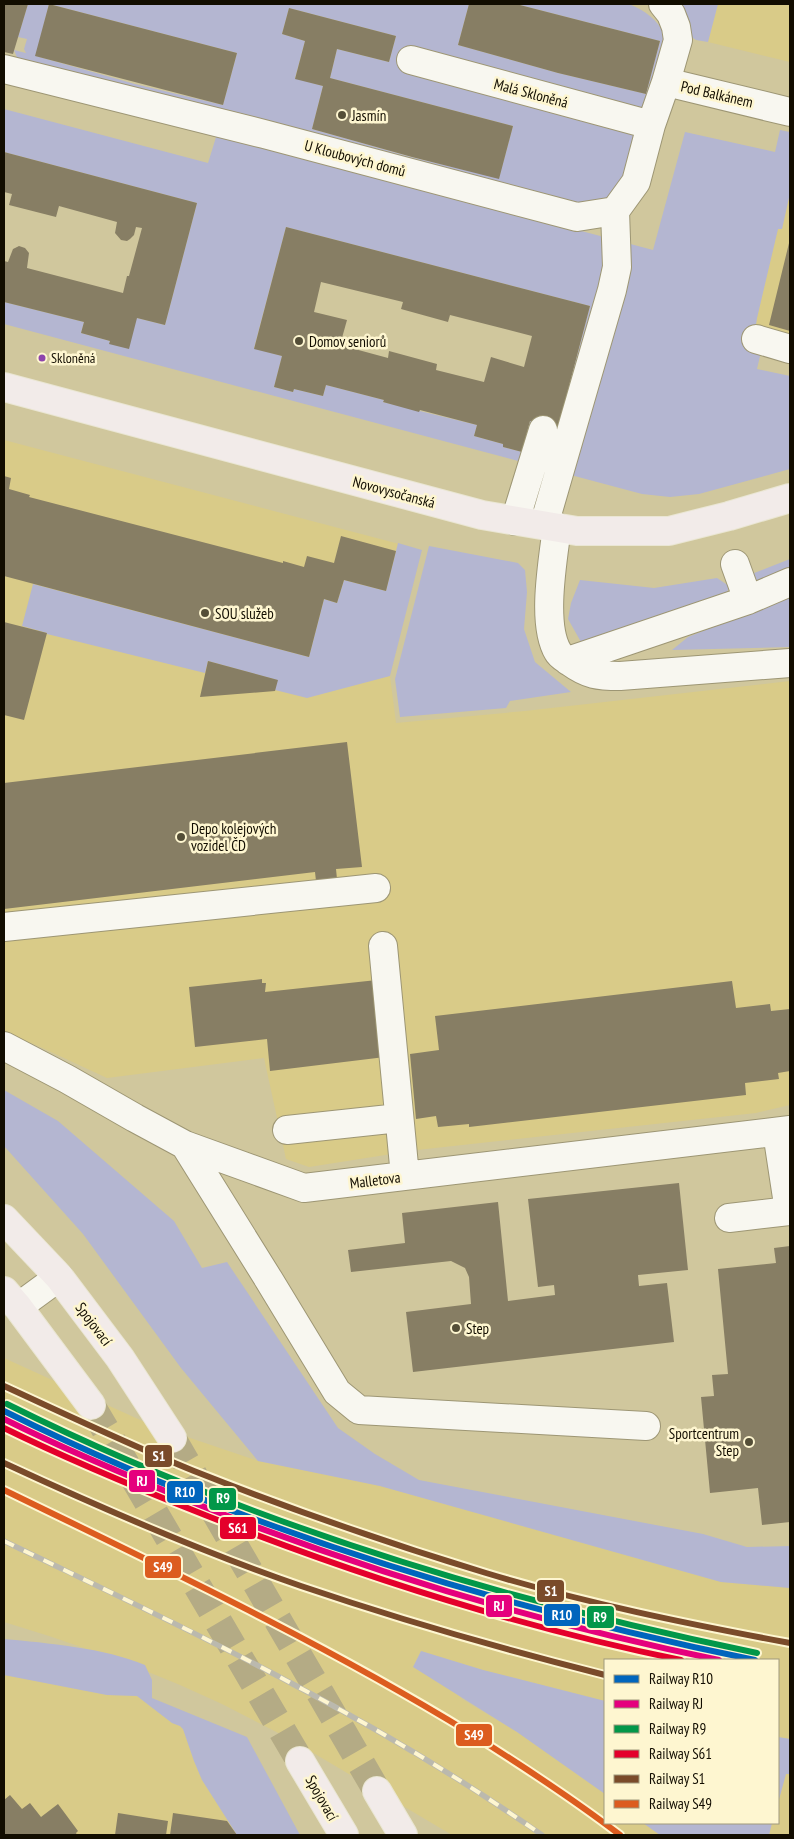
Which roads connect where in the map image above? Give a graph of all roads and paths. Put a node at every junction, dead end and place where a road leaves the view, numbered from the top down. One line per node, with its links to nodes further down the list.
1 (663, 4): 4 (street, Pod Balkánem)
2 (411, 60): 6 (street, Malá Skloněná)
3 (4, 69): 7 (street, U Kloubových domů)
4 (666, 82): 5 (street, Pod Balkánem); 6 (street)
5 (790, 112)
6 (651, 125): 7 (street)
7 (615, 211): 14 (street)
8 (756, 340): 9 (street)
9 (790, 349)
10 (4, 387): 13 (main road, Novovysočanská)
11 (543, 430): 13 (street)
12 (790, 498): 14 (main road, Novovysočanská)
13 (515, 521): 14 (main road, Novovysočanská)
14 (551, 526): 18 (street)
15 (734, 564): 17 (street)
16 (790, 582): 17 (street)
17 (748, 600): 18 (street)
18 (568, 661): 19 (street)
19 (790, 663)
20 (376, 888): 21 (street)
21 (4, 927)
22 (382, 946): 24 (street)
23 (4, 1046): 27 (street, Malletova)
24 (399, 1118): 25 (street); 28 (street)
25 (287, 1130)
26 (784, 1131): 28 (street, Malletova); 29 (street)
27 (185, 1145): 28 (street, Malletova); 35 (street)
28 (406, 1176)
29 (790, 1211): 30 (street)
30 (729, 1218)
31 (4, 1220): 32 (main road, Spojovací)
32 (59, 1277): 33 (street); 36 (main road, Spojovací)
33 (11, 1299): 34 (main road)
34 (91, 1405)
35 (646, 1426)
36 (172, 1438)
37 (300, 1761): 39 (main road, Spojovací)
38 (377, 1790): 40 (main road)
39 (344, 1835)
40 (404, 1835)

